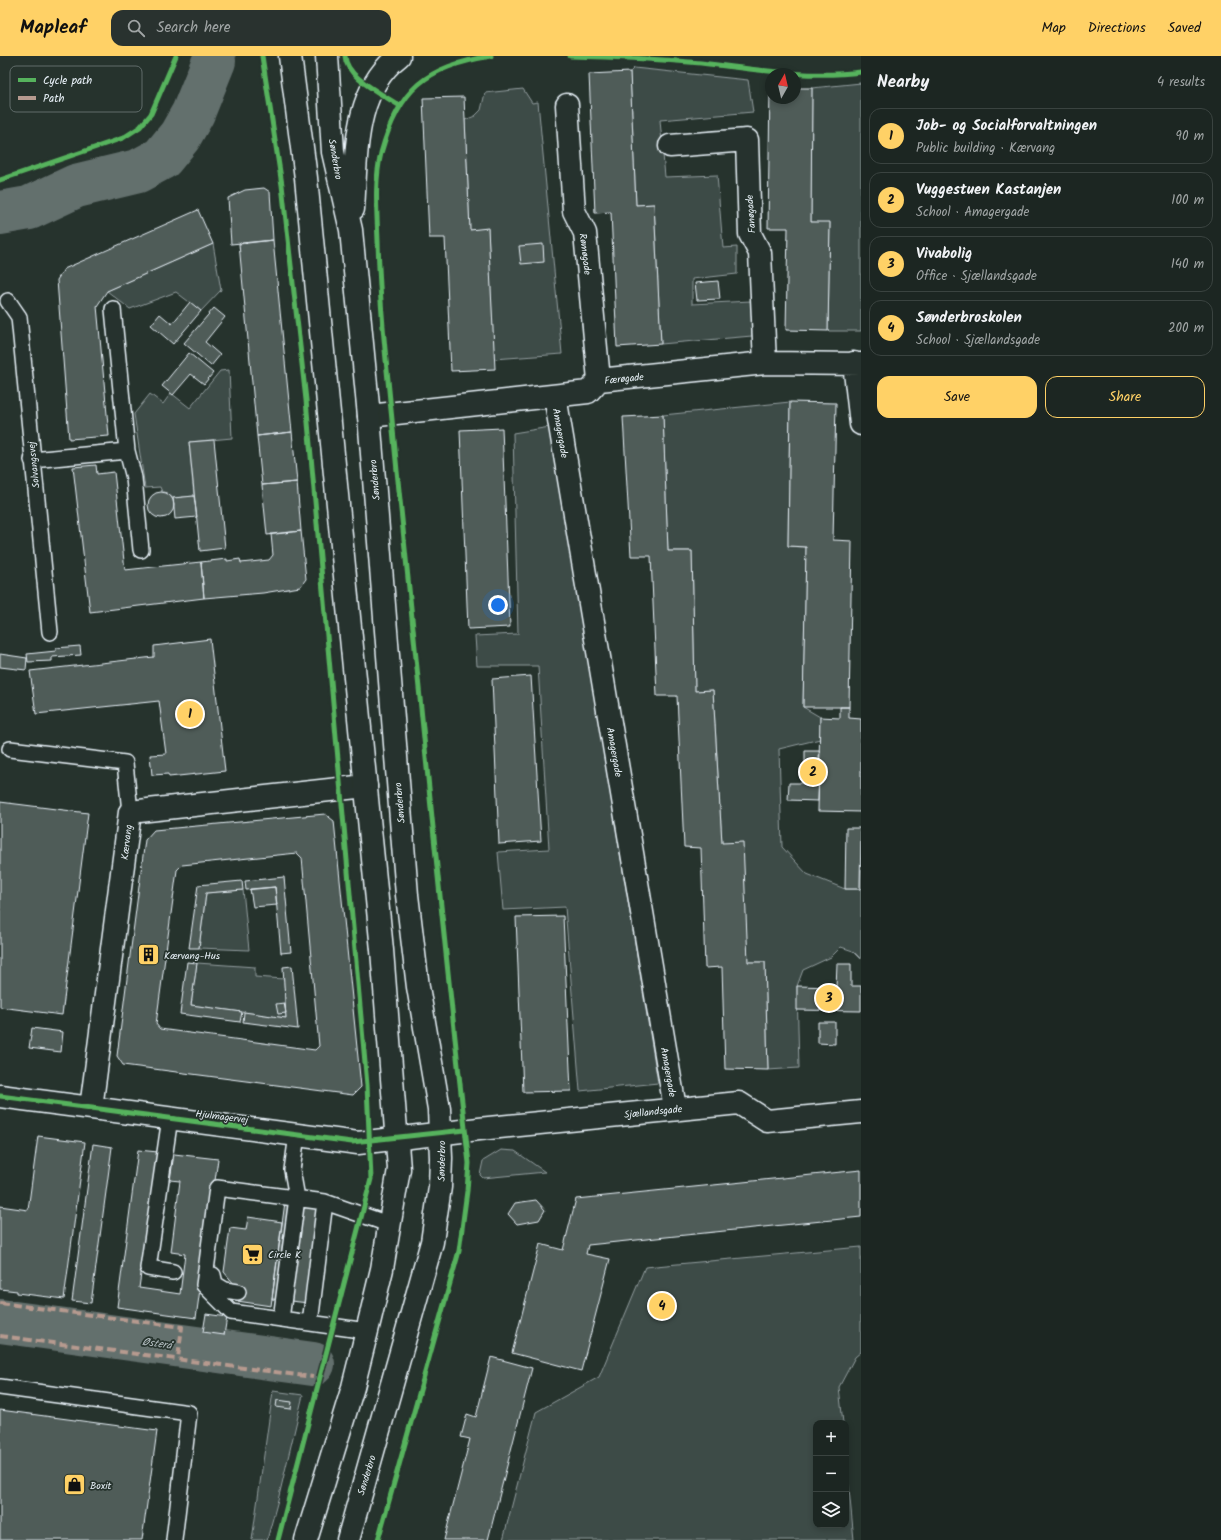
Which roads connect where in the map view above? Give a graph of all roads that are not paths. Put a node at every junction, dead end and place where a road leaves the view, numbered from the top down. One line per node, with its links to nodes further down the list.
1 (290, 56): 20 (street)
2 (327, 56): 6 (street, Sønderbro)
3 (399, 56): 6 (street)
4 (566, 105): 11 (street, Rømøgade)
5 (670, 146): 9 (street, Fanøgade)
6 (351, 230): 13 (street, Sønderbro)
7 (8, 301): 16 (lane, Solvangsvej)
8 (113, 309): 15 (lane)
9 (765, 363): 10 (street, Færøgade); 11 (street, Færøgade)
10 (858, 364): 14 (street)
11 (599, 380): 12 (street, Færøgade)
12 (555, 396): 13 (street, Færøgade); 24 (street, Amagergade)
13 (369, 416): 27 (street, Sønderbro)
14 (861, 424)
15 (126, 451): 16 (lane); 17 (lane)
16 (32, 460): 18 (lane, Solvangsvej)
17 (141, 550)
18 (50, 632)
19 (10, 749): 21 (lane)
20 (366, 786): 21 (street, Kærvang); 29 (street)
21 (130, 812): 23 (street, Kærvang)
22 (0, 1096): 23 (street, Hjulmagervej)
23 (91, 1108): 26 (street, Hjulmagervej)
24 (675, 1108): 25 (street, Sjællandsgade); 27 (street, Sjællandsgade)
25 (861, 1112)
26 (170, 1118): 28 (street, Hjulmagervej); 34 (lane)
27 (441, 1133): 29 (street, Hjulmagervej); 44 (street, Sønderbro)
28 (297, 1135): 29 (street, Hjulmagervej); 31 (lane)
29 (396, 1138): 33 (street)
30 (224, 1189): 31 (lane); 35 (lane); 36 (lane)
31 (297, 1198): 32 (lane); 36 (lane)
32 (326, 1202): 33 (lane); 37 (lane)
33 (391, 1225): 38 (street)
34 (173, 1272)
35 (238, 1292)
36 (282, 1319): 37 (lane)
37 (310, 1323): 38 (lane)
38 (367, 1331): 40 (street)
39 (0, 1387): 41 (lane)
40 (317, 1503): 42 (street); 43 (street)
41 (174, 1540)
42 (306, 1540)
43 (312, 1540)
44 (348, 1540)

